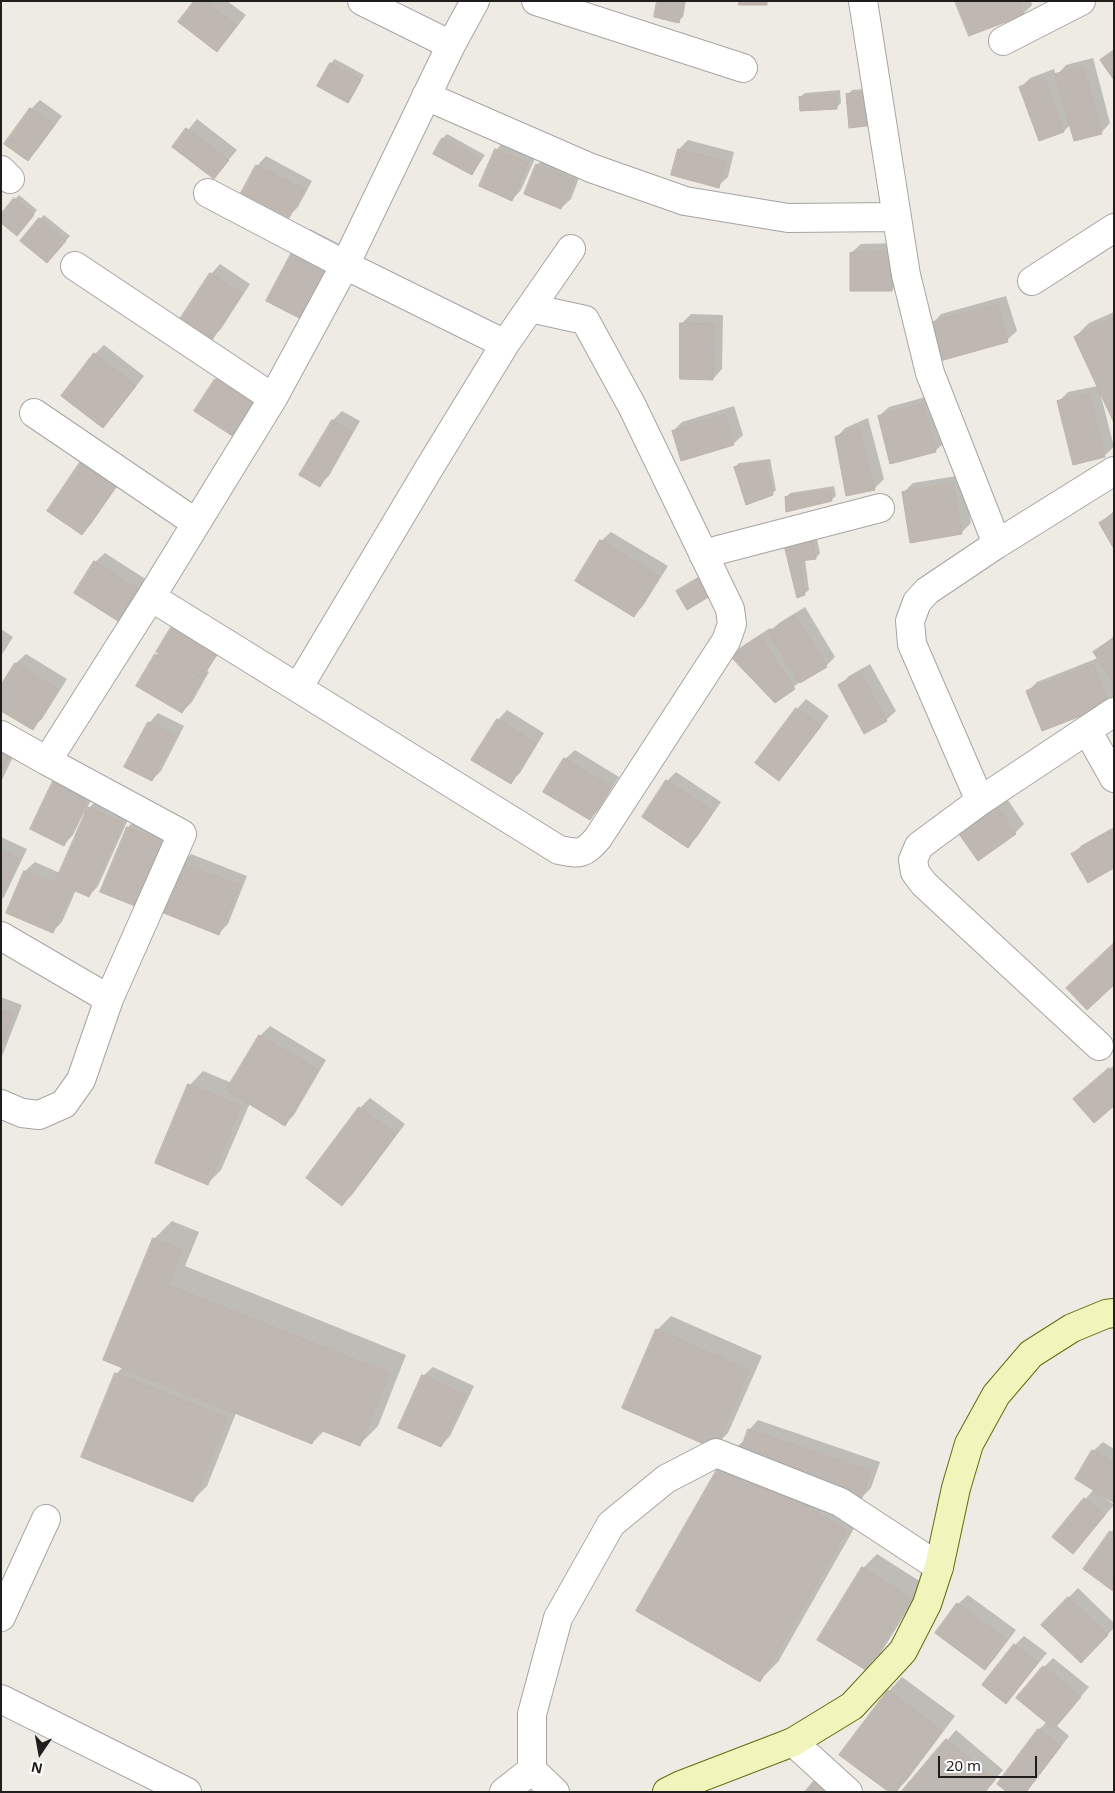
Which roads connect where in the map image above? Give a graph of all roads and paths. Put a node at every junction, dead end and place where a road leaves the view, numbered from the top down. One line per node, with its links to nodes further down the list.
1 (362, 1): 7 (street)
2 (475, 1): 7 (street)
3 (536, 1): 8 (street)
4 (864, 1): 11 (street)
5 (1081, 1): 6 (street)
6 (1003, 41)
7 (451, 46): 9 (street)
8 (744, 68)
9 (426, 96): 11 (street); 14 (street)
10 (208, 193): 14 (street)
11 (897, 217): 24 (street)
12 (1114, 228): 16 (street)
13 (571, 249): 17 (street)
14 (344, 265): 18 (street); 19 (street)
15 (75, 266): 19 (street)
16 (1032, 281)
17 (530, 308): 18 (street); 25 (street)
18 (505, 344): 27 (street)
19 (273, 398): 23 (street)
20 (34, 412): 23 (street)
21 (1114, 471): 24 (street)
22 (880, 508): 25 (street)
23 (196, 523): 26 (street)
24 (997, 544): 33 (street)
25 (703, 554): 27 (street)
26 (151, 597): 27 (street); 31 (street)
27 (298, 688)
28 (1114, 712): 29 (street)
29 (1087, 730): 32 (street); 33 (street)
30 (1, 735): 31 (street)
31 (47, 761): 35 (street)
32 (1114, 778)
33 (980, 801): 36 (street)
34 (1, 936): 35 (street)
35 (109, 998): 37 (street)
36 (1099, 1046)
37 (1, 1104)
38 (1114, 1313): 40 (street)
39 (46, 1519): 41 (street)
40 (939, 1567): 43 (street); 44 (street)
41 (1, 1617)
42 (1, 1699): 45 (street)
43 (793, 1742): 48 (street); 49 (street)
44 (532, 1770): 46 (street); 47 (street)
45 (187, 1792)
46 (504, 1792)
47 (555, 1792)
48 (667, 1792)
49 (848, 1792)

